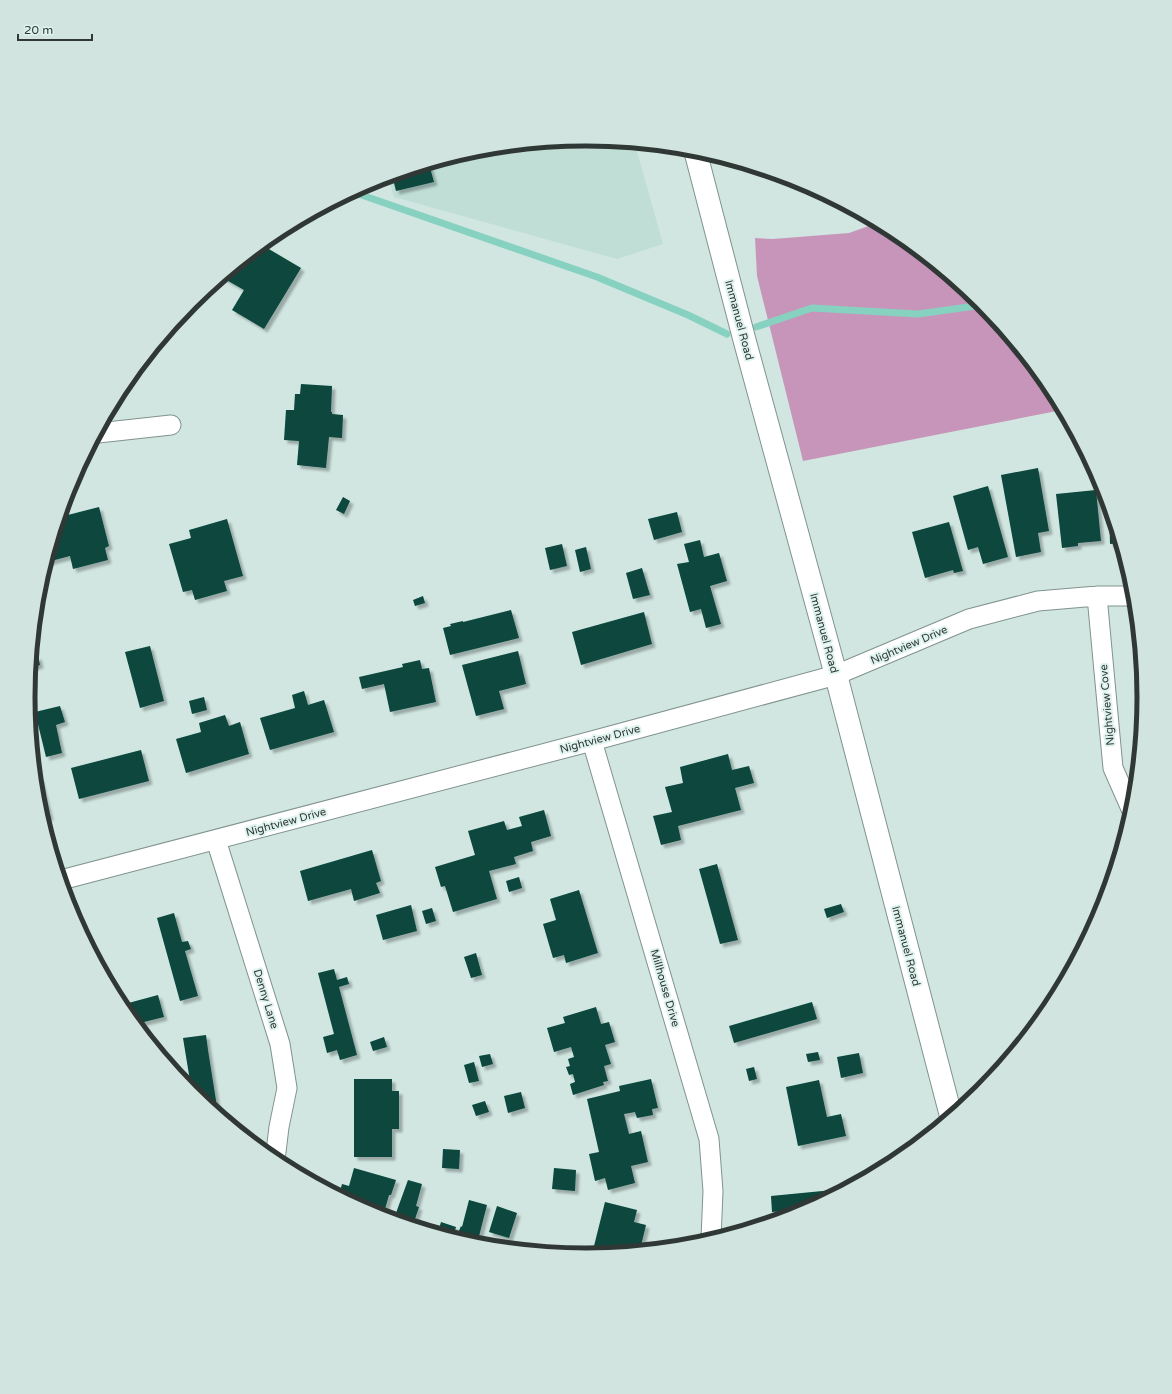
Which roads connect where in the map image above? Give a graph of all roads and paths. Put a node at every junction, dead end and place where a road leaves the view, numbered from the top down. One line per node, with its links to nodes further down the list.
1 (697, 158): 6 (street, Immanuel Road)
2 (171, 425): 3 (street)
3 (103, 432)
4 (1097, 596): 5 (street, Nightview Drive); 6 (street, Nightview Drive); 8 (street, Nightview Cove)
5 (1127, 596)
6 (836, 675): 7 (street, Nightview Drive); 11 (street, Immanuel Road)
7 (592, 741): 9 (street, Nightview Drive); 13 (street, Millhouse Drive)
8 (1127, 800)
9 (216, 840): 10 (street, Nightview Drive); 12 (street, Denny Lane)
10 (66, 879)
11 (950, 1110)
12 (276, 1152)
13 (711, 1233)

